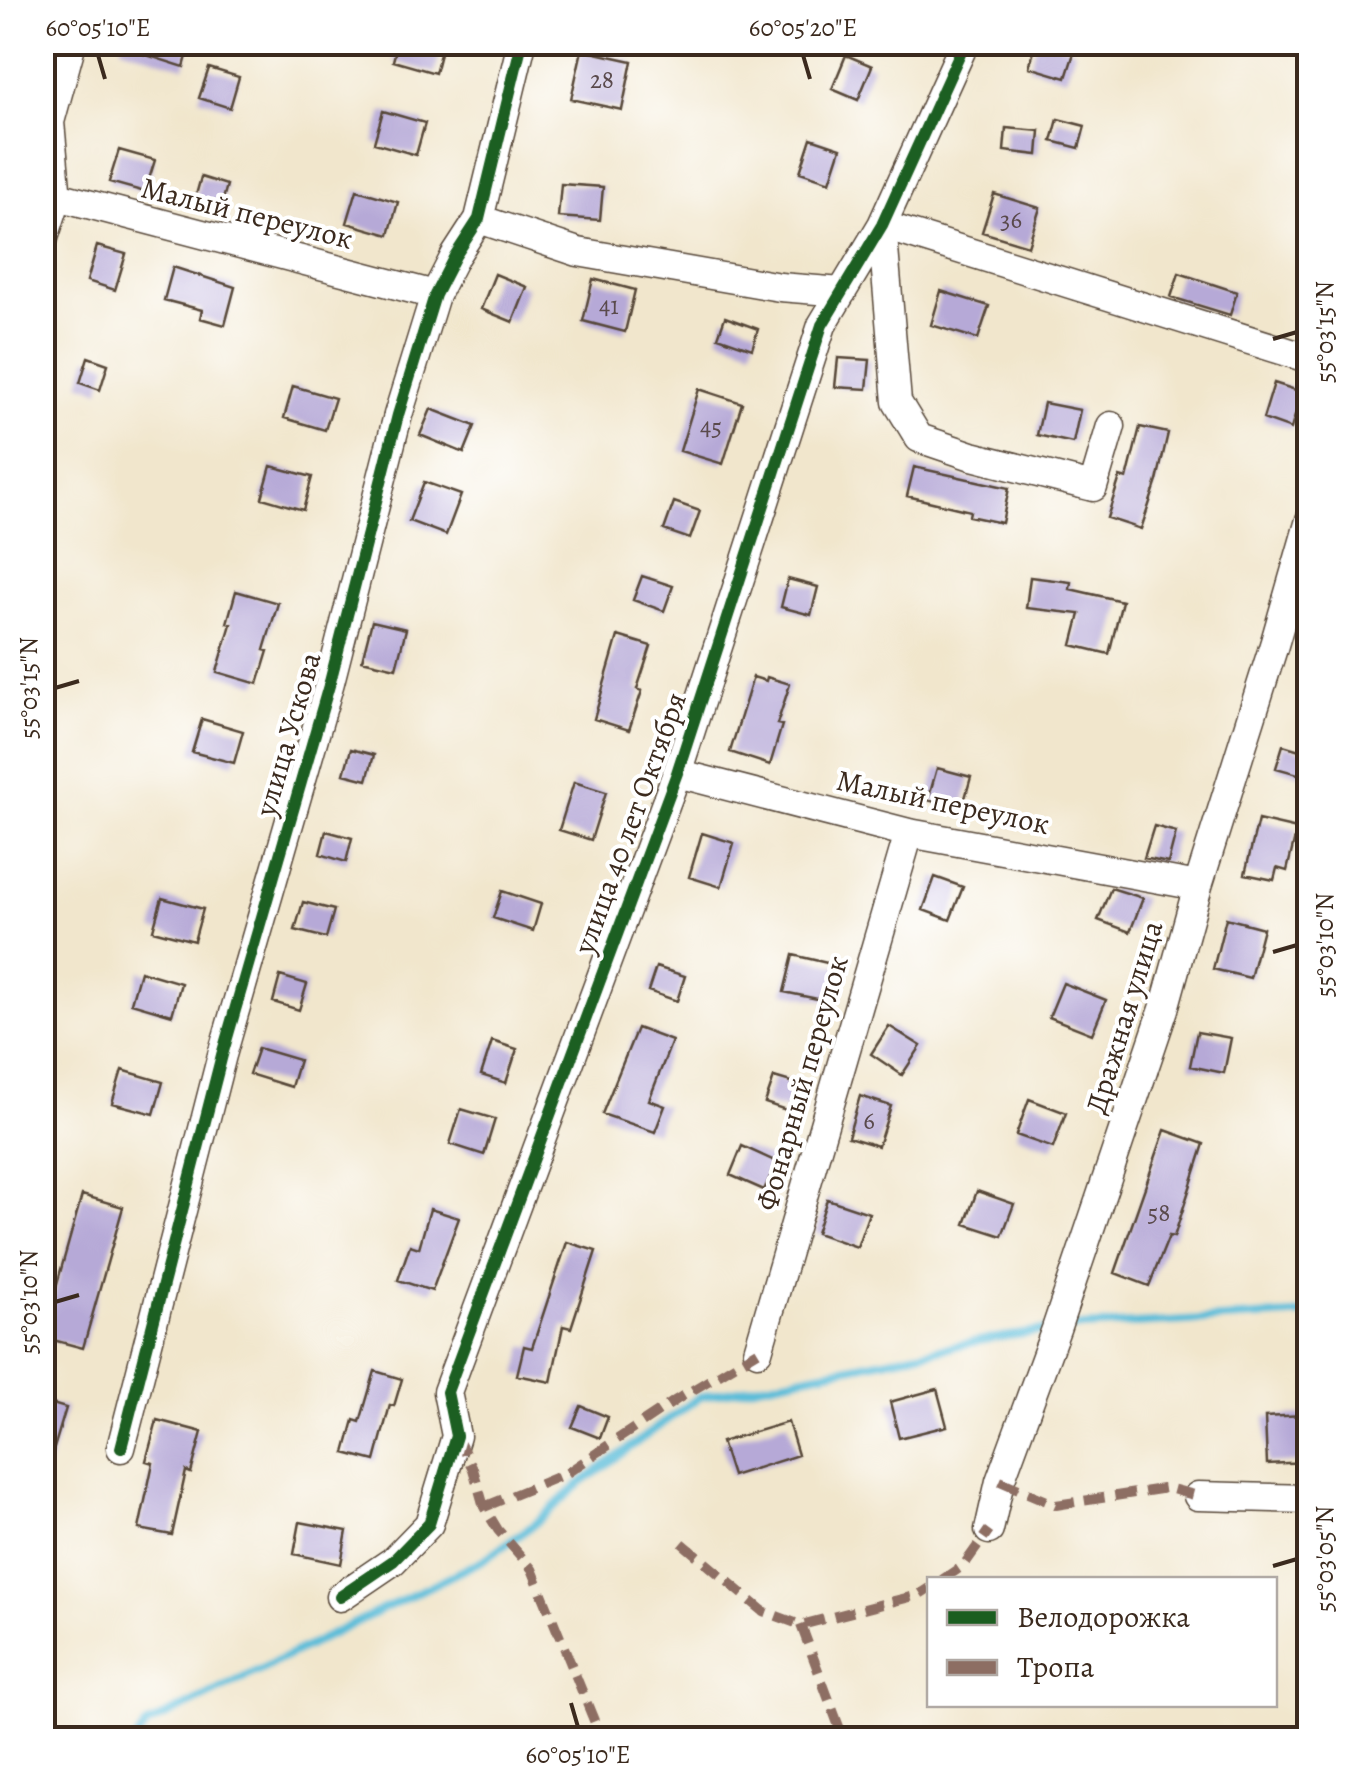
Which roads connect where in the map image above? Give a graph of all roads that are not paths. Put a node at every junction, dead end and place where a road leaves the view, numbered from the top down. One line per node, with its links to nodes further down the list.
1 (72, 42): 4 (street)
2 (522, 42): 5 (street, улица Ускова)
3 (965, 42): 6 (street, улица 40 лет Октября)
4 (50, 195): 7 (street); 9 (street, Малый переулок)
5 (479, 220): 8 (street); 9 (street, улица Ускова)
6 (882, 225): 8 (street, улица 40 лет Октября); 10 (street); 11 (street)
7 (42, 244)
8 (842, 292): 13 (street, улица 40 лет Октября)
9 (435, 295): 17 (street, улица Ускова)
10 (1310, 359)
11 (1111, 426)
12 (1310, 520): 15 (street, Дражная улица)
13 (677, 773): 14 (street, Малый переулок); 21 (street, улица 40 лет Октября)
14 (909, 833): 15 (street, Малый переулок); 16 (street, Фонарный переулок)
15 (1198, 886): 20 (street, Дражная улица)
16 (758, 1351)
17 (121, 1448)
18 (1198, 1496): 19 (street)
19 (1310, 1500)
20 (988, 1530)
21 (340, 1598)

